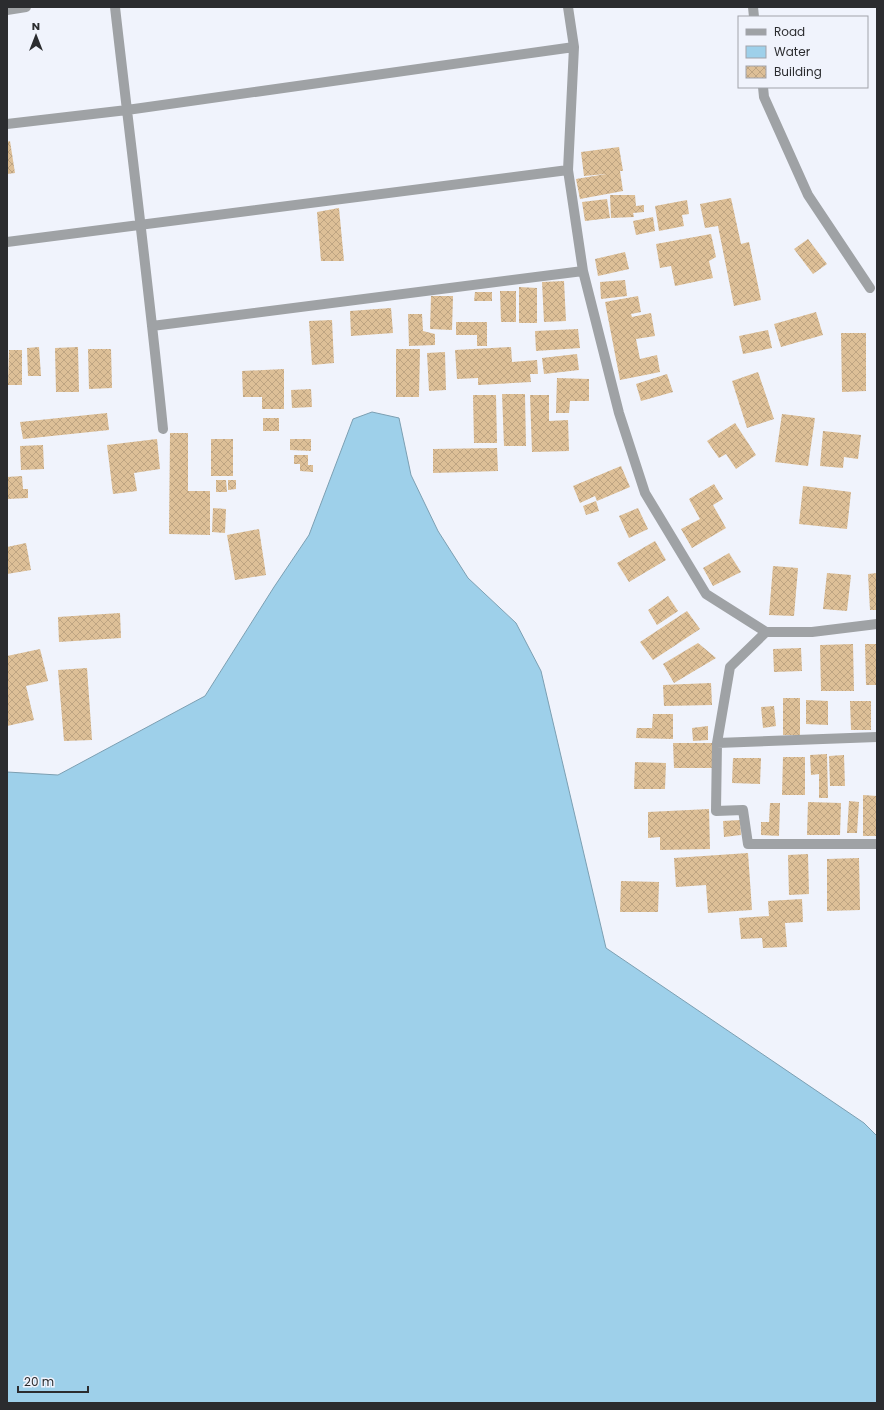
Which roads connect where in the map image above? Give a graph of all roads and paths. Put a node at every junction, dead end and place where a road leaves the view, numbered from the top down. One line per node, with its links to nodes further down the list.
1 (26, 7): 4 (street)
2 (115, 7): 7 (street)
3 (568, 7): 5 (street)
4 (7, 10)
5 (574, 47): 7 (street); 9 (street)
6 (762, 88): 13 (street)
7 (126, 110): 8 (street); 10 (street)
8 (7, 124)
9 (568, 170): 10 (street); 12 (street)
10 (139, 225): 11 (street); 14 (street)
11 (7, 242)
12 (583, 271): 14 (street); 17 (street)
13 (870, 288)
14 (152, 326): 15 (street)
15 (162, 429)
16 (877, 624): 17 (street)
17 (766, 632): 19 (street)
18 (877, 737): 19 (street)
19 (717, 743): 20 (street)
20 (877, 844)

